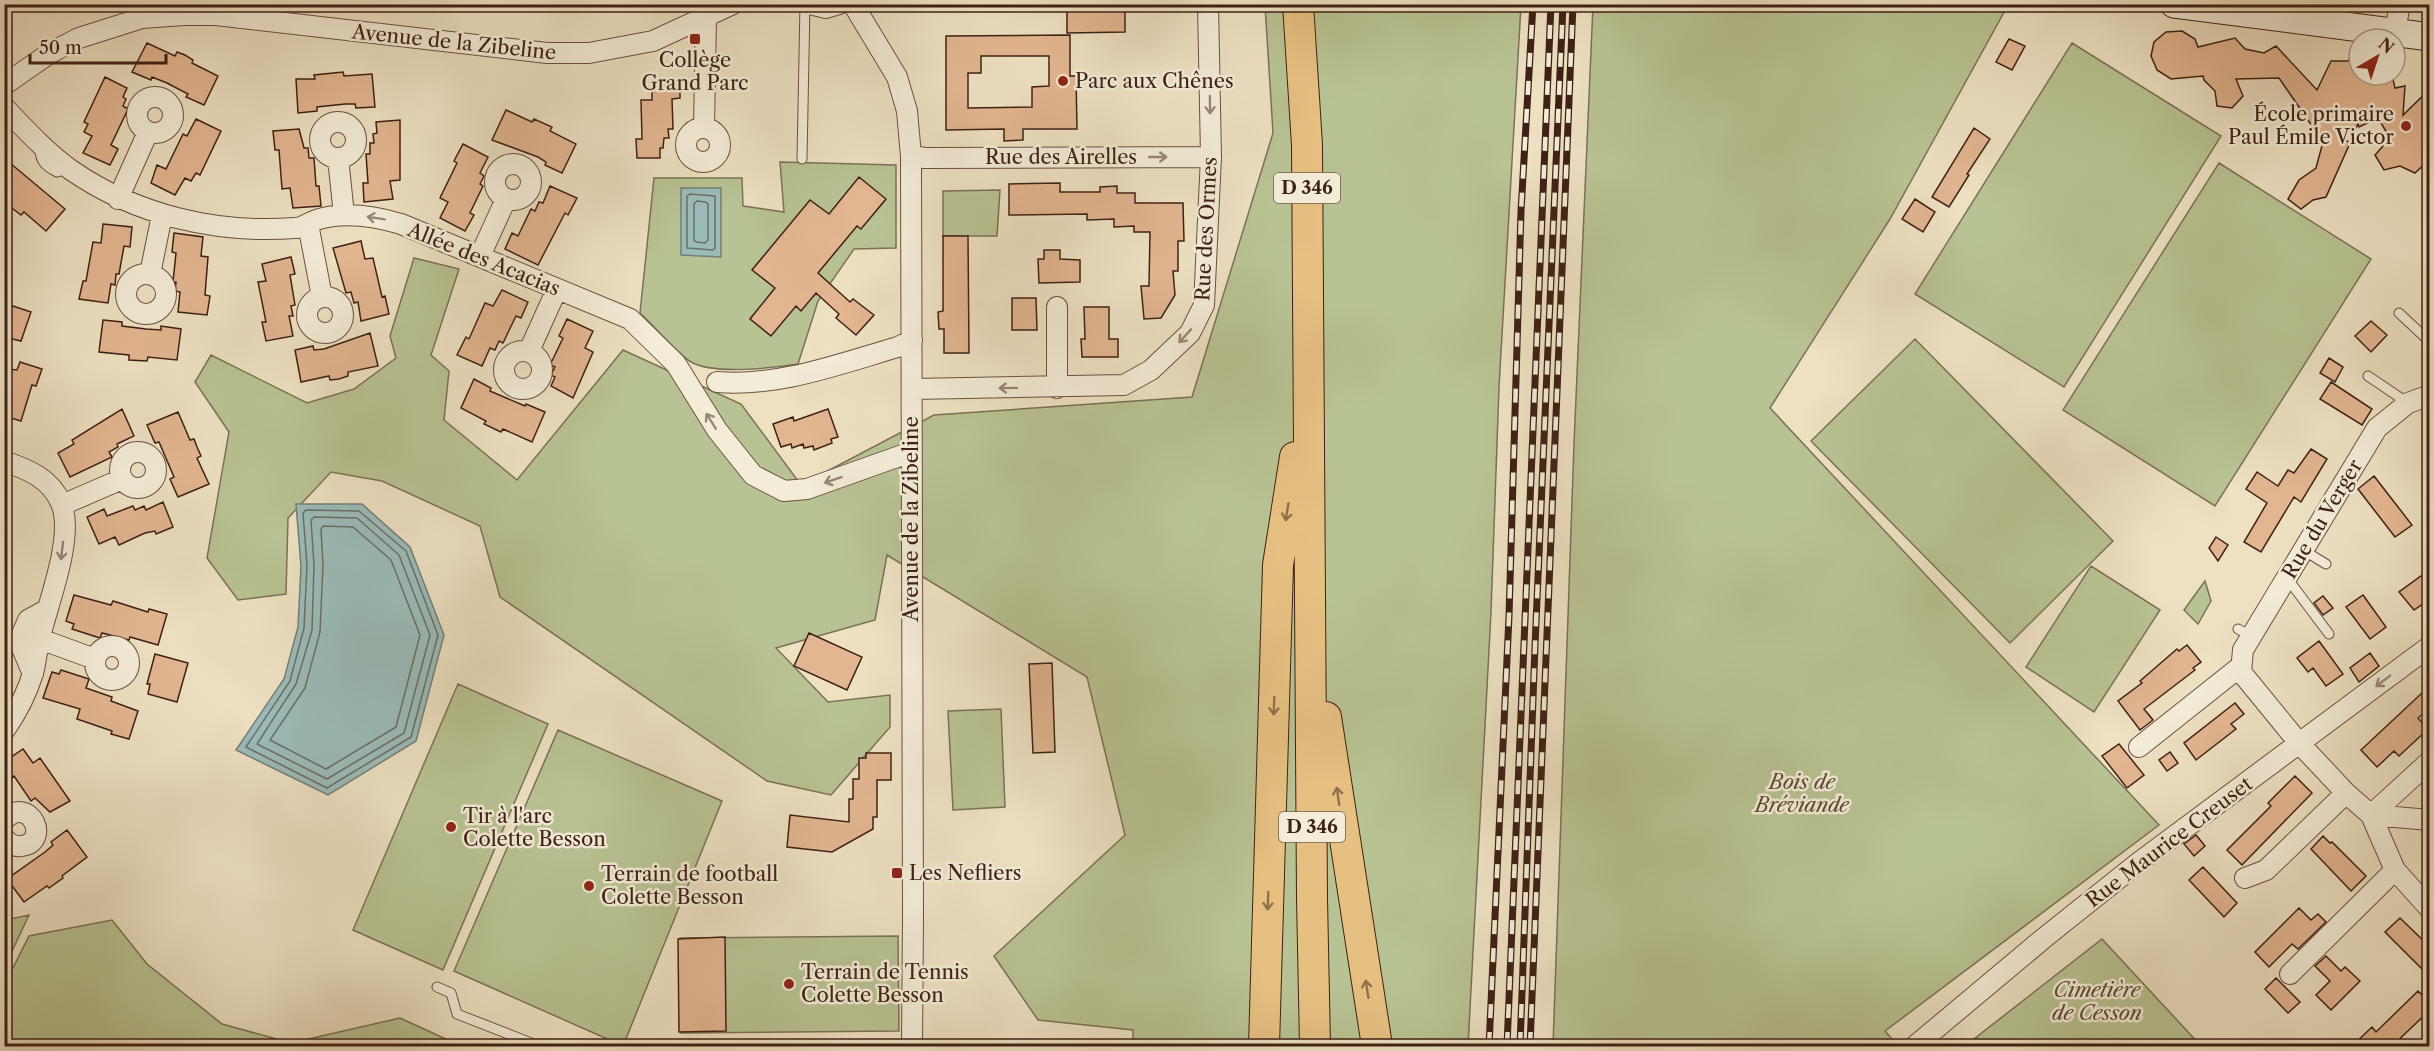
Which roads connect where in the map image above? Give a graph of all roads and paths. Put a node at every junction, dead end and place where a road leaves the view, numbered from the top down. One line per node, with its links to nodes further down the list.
1 (733, 4): 10 (street, Avenue de la Zibeline)
2 (805, 4): 22 (lane)
3 (810, 4): 4 (street)
4 (838, 4)
5 (853, 4): 19 (street, Avenue de la Zibeline)
6 (1208, 4): 20 (street, Rue des Ormes, one-way to 20)
7 (1298, 4): 37 (main road, D 346)
8 (2175, 4): 11 (street)
9 (2400, 4): 12 (street)
10 (706, 18): 15 (street, Avenue de la Zibeline); 17 (street)
11 (2362, 27)
12 (2396, 27)
13 (2407, 33): 14 (street)
14 (2430, 37)
15 (4, 85)
16 (4, 107): 23 (street, Allée des Acacias)
17 (704, 128)
18 (148, 132): 23 (street)
19 (911, 156): 20 (street, Rue des Airelles, one-way to 20); 34 (street, Avenue de la Zibeline)
20 (1211, 157): 40 (street, Rue des Ormes, one-way to 40)
21 (338, 158): 25 (street)
22 (802, 159)
23 (118, 199): 26 (street, Allée des Acacias)
24 (506, 199): 28 (street)
25 (344, 214): 27 (street, Allée des Acacias); 28 (street, Allée des Acacias, one-way to 25)
26 (162, 215): 27 (street, Allée des Acacias); 29 (street)
27 (308, 224): 31 (street)
28 (480, 256): 30 (street, Allée des Acacias)
29 (150, 274)
30 (558, 289): 36 (street); 44 (street, Allée des Acacias, one-way to 30)
31 (322, 297)
32 (1057, 307): 40 (street)
33 (2399, 313): 35 (lane)
34 (912, 340): 39 (street); 41 (street, Avenue de la Zibeline)
35 (2430, 342)
36 (530, 351)
37 (1309, 371): 51 (main road, D 346); 75 (main road, one-way to 75)
38 (2368, 376): 43 (lane)
39 (717, 382)
40 (1057, 388): 41 (street, Rue des Ormes, one-way to 41)
41 (912, 389): 44 (street, Avenue de la Zibeline)
42 (2430, 395): 43 (street, Rue du Verger)
43 (2408, 403): 48 (street, Rue du Verger)
44 (911, 452): 74 (street, Avenue de la Zibeline)
45 (4, 461): 47 (street)
46 (122, 479): 47 (street)
47 (62, 505): 52 (street, one-way to 52)
48 (2303, 550): 49 (lane); 50 (street, Rue du Verger)
49 (2326, 564)
50 (2284, 581): 53 (lane); 57 (street, Rue du Verger)
51 (1310, 607): 76 (main road, D 346); 77 (main road, one-way to 51)
52 (48, 609): 54 (street); 58 (street)
53 (2329, 634)
54 (40, 639): 56 (street); 58 (street)
55 (2430, 646): 60 (street, Rue Maurice Creuset, one-way to 60)
56 (95, 659)
57 (2241, 666): 60 (street); 61 (street)
58 (33, 674): 59 (street)
59 (4, 730)
60 (2299, 743): 63 (street); 78 (street, Rue Maurice Creuset)
61 (2139, 747)
62 (2430, 761): 65 (street)
63 (2346, 793): 65 (street); 69 (street)
64 (6, 815): 67 (street)
65 (2372, 815): 66 (street); 68 (street)
66 (2430, 820)
67 (4, 838)
68 (2395, 870): 70 (street); 71 (street)
69 (2244, 878)
70 (2430, 909)
71 (2290, 974)
72 (437, 987): 73 (lane)
73 (539, 1047)
74 (912, 1047)
75 (1263, 1047)
76 (1315, 1047)
77 (1377, 1047)
78 (1915, 1047)

